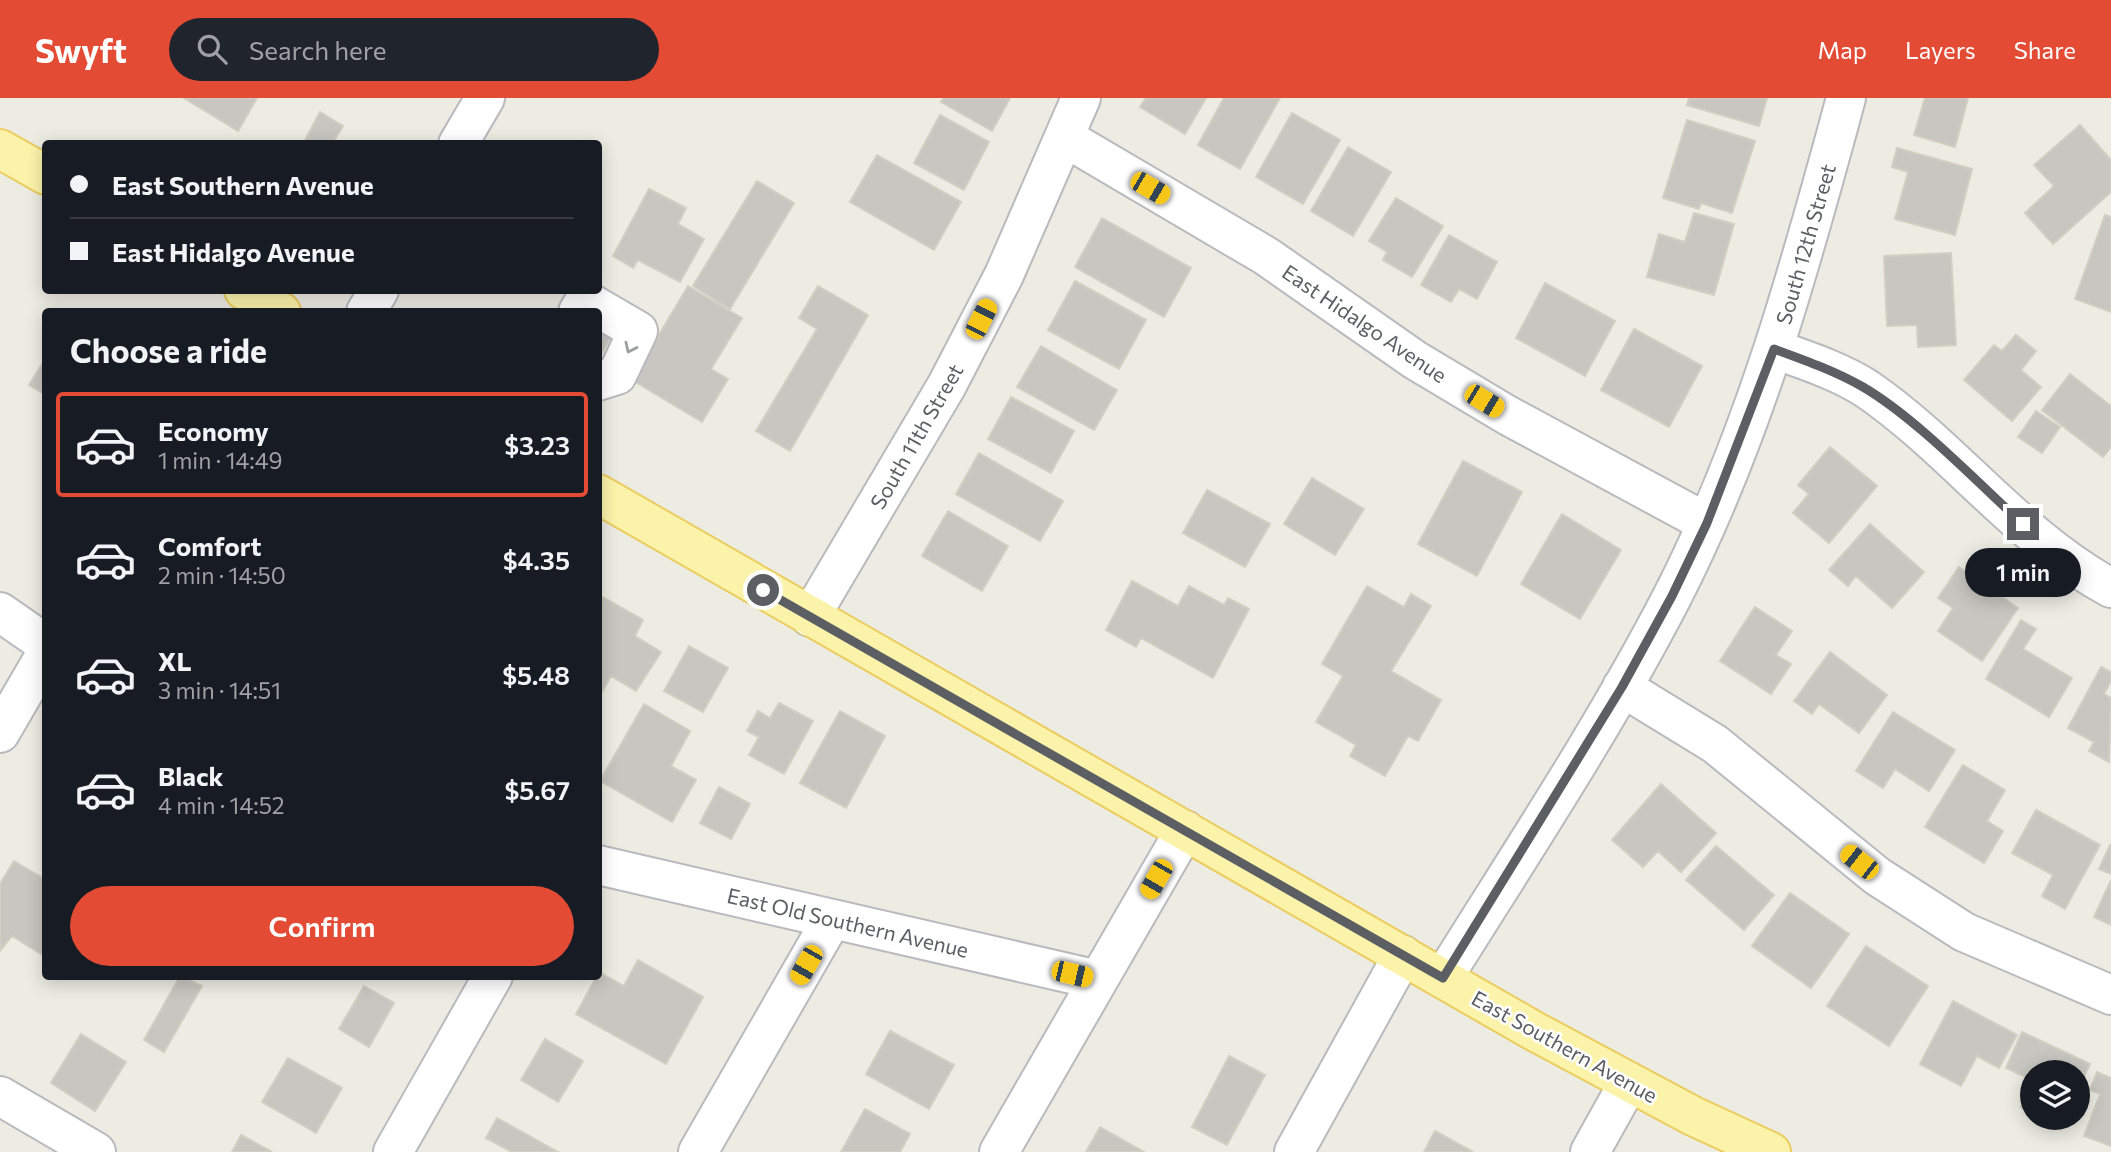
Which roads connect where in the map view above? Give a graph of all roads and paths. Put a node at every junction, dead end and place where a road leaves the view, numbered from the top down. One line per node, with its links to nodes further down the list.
1 (485, 98): 5 (street)
2 (1081, 98): 4 (street, South 11th Street)
3 (1846, 98): 13 (street, South 12th Street)
4 (1064, 137): 16 (street, East Hidalgo Avenue); 19 (street, South 11th Street)
5 (460, 140)
6 (0, 149): 7 (main road)
7 (42, 173)
8 (243, 298): 9 (main road)
9 (270, 308)
10 (580, 308): 11 (street, one-way to 11)
11 (599, 308)
12 (602, 310): 14 (street, one-way to 14)
13 (1774, 349): 16 (street, South 12th Street); 17 (street)
14 (602, 380)
15 (602, 496): 19 (main road, East Southern Avenue)
16 (1707, 523): 22 (street, South 12th Street)
17 (2111, 588)
18 (0, 612): 20 (street)
19 (810, 617): 24 (main road, East Southern Avenue)
20 (42, 641)
21 (42, 661): 23 (street)
22 (1622, 687): 28 (street, South 12th Street); 31 (street)
23 (0, 733)
24 (1185, 830): 27 (main road, East Southern Avenue); 30 (street)
25 (602, 866): 26 (street, East Old Southern Avenue)
26 (832, 919): 30 (street, East Old Southern Avenue); 36 (street)
27 (1403, 955): 28 (main road, East Southern Avenue); 38 (street)
28 (1443, 978): 32 (main road, East Southern Avenue)
29 (491, 980): 35 (street)
30 (1098, 980): 37 (street)
31 (2111, 995)
32 (1629, 1082): 39 (street); 40 (main road, East Southern Avenue)
33 (0, 1096): 34 (street)
34 (96, 1152)
35 (393, 1152)
36 (698, 1152)
37 (999, 1152)
38 (1294, 1152)
39 (1590, 1152)
40 (1771, 1152)

